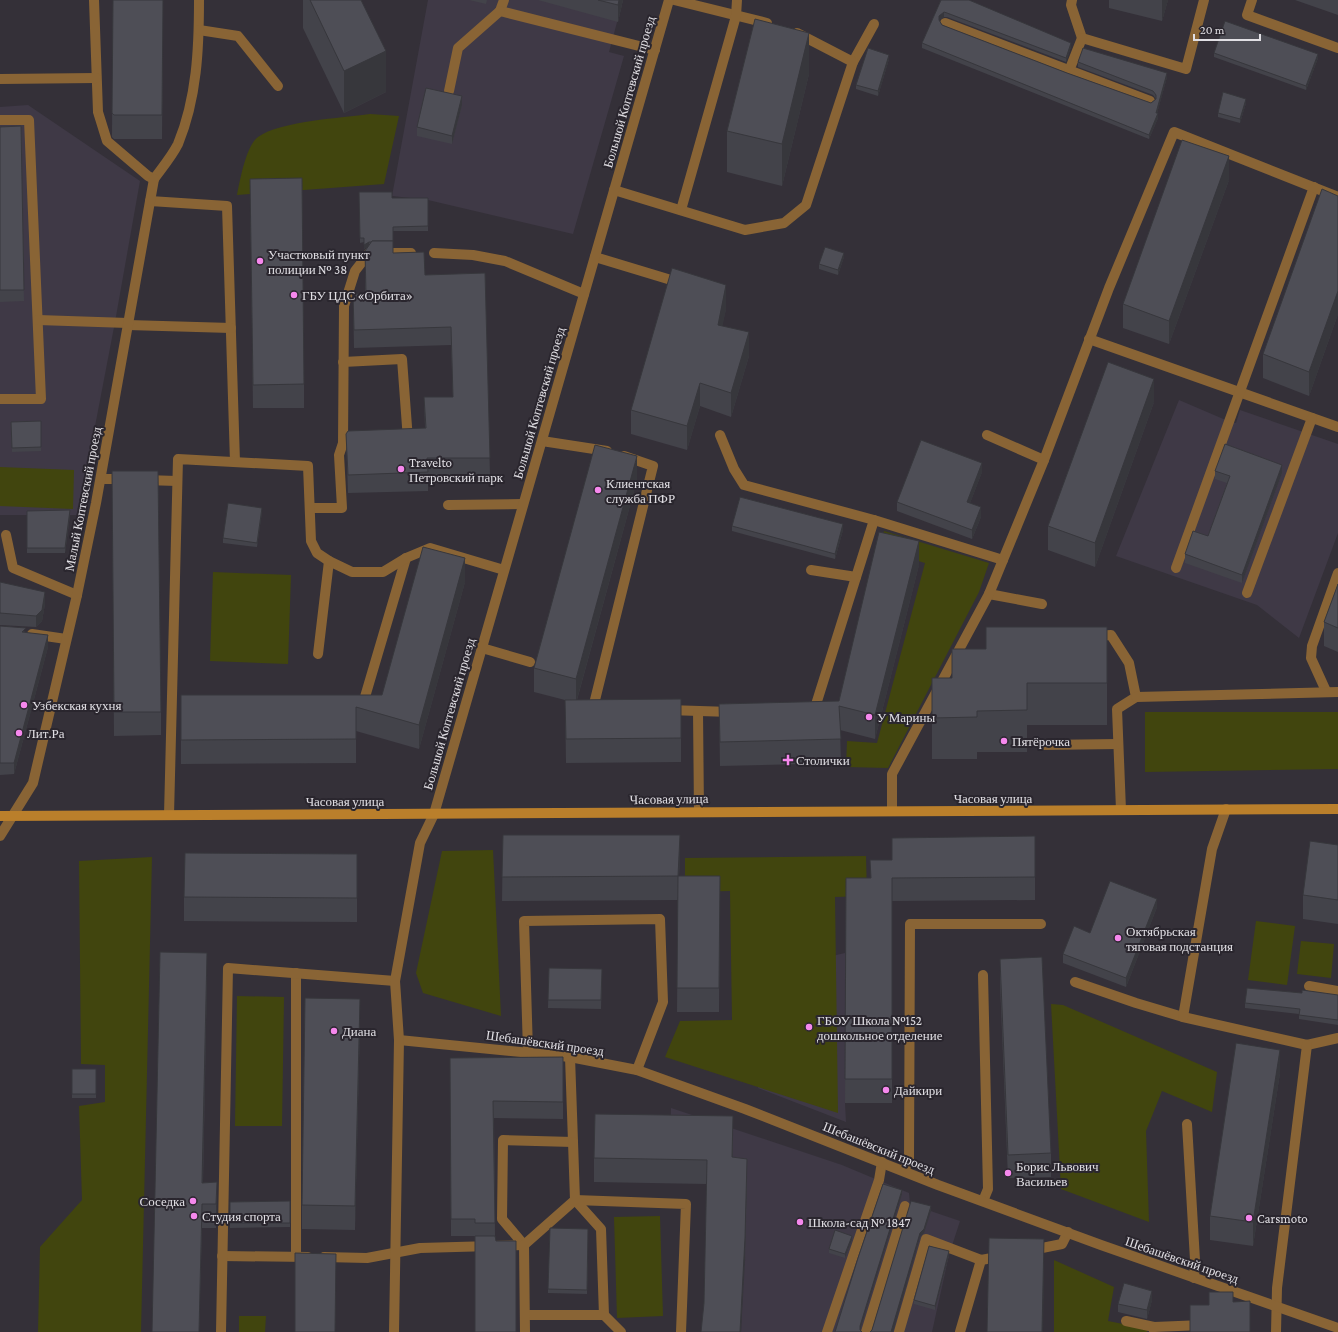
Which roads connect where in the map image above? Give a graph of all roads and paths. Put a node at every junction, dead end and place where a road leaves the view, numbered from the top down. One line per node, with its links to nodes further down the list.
1 (94, 0): 22 (street)
2 (198, 0): 16 (street)
3 (504, 0): 10 (street)
4 (670, 0): 19 (street, Большой Коптевский проезд)
5 (674, 0): 11 (street)
6 (737, 0): 11 (street)
7 (1072, 0): 17 (street)
8 (1204, 0): 17 (street)
9 (1252, 0): 18 (street)
10 (500, 11): 19 (street); 25 (street)
11 (736, 16): 14 (street); 33 (street)
12 (945, 23): 21 (street)
13 (874, 24): 20 (street)
14 (774, 25)
15 (789, 28): 20 (street)
16 (199, 30): 24 (street); 28 (street)
17 (1082, 38): 21 (street)
18 (1338, 48)
19 (655, 50): 30 (street, Большой Коптевский проезд)
20 (853, 62): 33 (street)
21 (1069, 71): 26 (street)
22 (96, 78): 23 (street); 28 (street)
23 (0, 79)
24 (278, 86)
25 (449, 91)
26 (1150, 101)
27 (0, 120): 39 (street)
28 (154, 179): 32 (street, Малый Коптевский проезд)
29 (1314, 188): 31 (street); 42 (street); 44 (street)
30 (614, 190): 33 (street); 36 (street, Большой Коптевский проезд)
31 (1338, 197)
32 (150, 201): 40 (street, Малый Коптевский проезд); 41 (street)
33 (681, 210)
34 (412, 253): 43 (street)
35 (434, 253): 38 (street)
36 (595, 257): 37 (street); 38 (street, Большой Коптевский проезд)
37 (687, 285)
38 (584, 294): 51 (street, Большой Коптевский проезд)
39 (38, 320): 40 (street); 45 (street)
40 (128, 324): 41 (street); 54 (street, Малый Коптевский проезд)
41 (231, 328): 53 (street)
42 (1089, 339): 44 (street); 52 (street)
43 (343, 362): 50 (street); 58 (street)
44 (1238, 392): 46 (street); 64 (street)
45 (0, 399)
46 (1312, 418): 47 (street); 69 (street)
47 (1338, 427)
48 (720, 435): 59 (street)
49 (986, 435): 52 (street)
50 (393, 441)
51 (542, 441): 56 (street, Большой Коптевский проезд); 85 (street)
52 (1044, 460): 62 (street)
53 (235, 462): 55 (street); 58 (street)
54 (100, 479): 55 (street); 71 (street, Малый Коптевский проезд)
55 (177, 481): 98 (street)
56 (523, 504): 57 (street); 65 (street, Большой Коптевский проезд)
57 (448, 505)
58 (310, 508): 63 (street)
59 (874, 520): 62 (street); 68 (street)
60 (6, 534): 71 (street)
61 (406, 558): 63 (street); 65 (street); 84 (street)
62 (1003, 560): 70 (street)
63 (329, 561): 77 (street)
64 (1176, 568)
65 (504, 570): 76 (street, Большой Коптевский проезд)
66 (811, 570): 68 (street)
67 (1338, 573): 81 (street)
68 (856, 577): 89 (street)
69 (1247, 593)
70 (989, 594): 72 (street); 80 (street)
71 (77, 595): 74 (street, Малый Коптевский проезд)
72 (1042, 604)
73 (20, 633): 74 (street)
74 (66, 638): 100 (street, Малый Коптевский проезд)
75 (1082, 638): 83 (street)
76 (482, 648): 79 (street); 97 (street, Большой Коптевский проезд)
77 (318, 654)
78 (966, 658): 80 (street)
79 (530, 662)
80 (952, 664): 95 (street)
81 (1326, 691): 82 (street); 83 (street)
82 (1338, 692)
83 (1136, 697): 90 (street)
84 (354, 707)
85 (608, 708)
86 (661, 710): 87 (street)
87 (698, 711): 88 (street); 96 (street)
88 (740, 713)
89 (802, 715)
90 (1118, 744): 91 (street); 94 (street)
91 (1042, 745)
92 (1226, 809): 93 (street, Часовая улица); 94 (street, Часовая улица); 109 (street)
93 (1338, 809)
94 (1121, 810): 95 (street, Часовая улица)
95 (892, 811): 96 (street, Часовая улица)
96 (699, 812): 97 (street, Часовая улица)
97 (434, 814): 98 (street, Часовая улица); 105 (street)
98 (169, 815): 100 (street, Часовая улица)
99 (0, 816): 100 (street, Часовая улица)
100 (13, 816): 101 (street, Малый Коптевский проезд)
101 (0, 836)
102 (1041, 924): 119 (street)
103 (296, 973): 105 (street); 126 (street); 127 (street)
104 (983, 975): 121 (street)
105 (395, 981): 111 (street)
106 (1075, 982): 109 (street)
107 (1309, 986): 108 (street)
108 (1338, 991)
109 (1184, 1017): 112 (street)
110 (1338, 1038): 112 (street)
111 (399, 1040): 113 (street, Шебашёвский проезд); 125 (street)
112 (1307, 1045): 130 (street)
113 (528, 1052): 114 (street, Шебашёвский проезд); 115 (street)
114 (570, 1056): 115 (street, Шебашёвский проезд); 117 (street)
115 (637, 1070): 118 (street, Шебашёвский проезд)
116 (1187, 1124): 129 (street)
117 (573, 1142): 120 (street); 124 (street)
118 (882, 1162): 119 (street, Шебашёвский проезд); 142 (street)
119 (904, 1171): 121 (street, Шебашёвский проезд)
120 (575, 1200): 124 (street); 131 (street); 141 (street)
121 (983, 1201): 123 (street, Шебашёвский проезд)
122 (905, 1206): 143 (street)
123 (1068, 1232): 128 (street); 129 (street, Шебашёвский проезд)
124 (524, 1245): 125 (street); 132 (street)
125 (395, 1253): 127 (street); 138 (street)
126 (222, 1256): 127 (street); 137 (street)
127 (296, 1256)
128 (981, 1260): 144 (street); 145 (street)
129 (1194, 1278): 130 (street, Шебашёвский проезд)
130 (1276, 1306): 135 (street, Шебашёвский проезд); 146 (street)
131 (604, 1315): 132 (street); 140 (street)
132 (525, 1316): 139 (street)
133 (1126, 1321): 136 (street)
134 (1215, 1325): 136 (street)
135 (1338, 1326)
136 (1154, 1330)
137 (221, 1332)
138 (394, 1332)
139 (525, 1332)
140 (621, 1332)
141 (682, 1332)
142 (827, 1332)
143 (866, 1332)
144 (900, 1332)
145 (960, 1332)
146 (1276, 1332)

